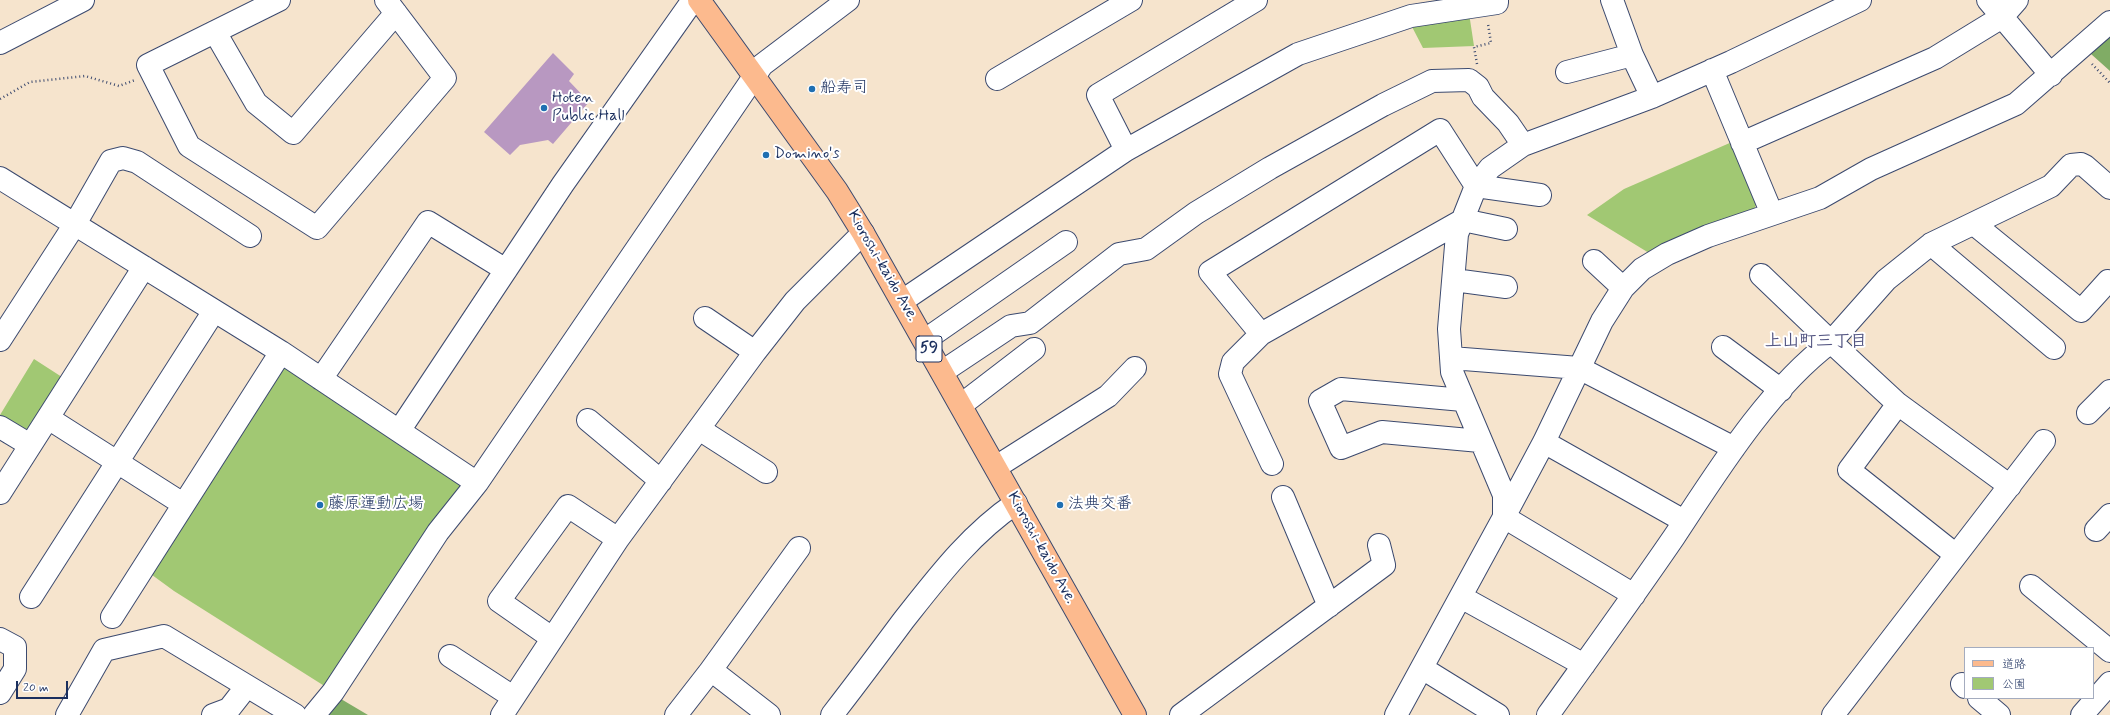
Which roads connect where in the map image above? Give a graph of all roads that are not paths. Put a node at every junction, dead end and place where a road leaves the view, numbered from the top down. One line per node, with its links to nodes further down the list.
1 (693, 0): 44 (street)
2 (699, 0): 23 (main road, Kioroshi-kaido Ave. / 59)
3 (848, 0): 23 (street)
4 (1131, 0): 24 (street)
5 (1256, 0): 28 (street)
6 (1860, 0): 20 (street)
7 (1988, 0): 15 (street)
8 (2017, 0): 15 (street)
9 (272, 1): 17 (street)
10 (1616, 1): 19 (street)
11 (74, 2): 18 (street)
12 (1497, 2): 14 (street)
13 (391, 7): 17 (street); 17 (street)
14 (1409, 8): 28 (street)
15 (2002, 16): 22 (street); 26 (street)
16 (2110, 22): 22 (street)
17 (215, 32)
18 (0, 43)
19 (1632, 55): 21 (street); 25 (street)
20 (1712, 70): 25 (street); 26 (street)
21 (1567, 72)
22 (2051, 75): 33 (street)
23 (755, 76): 38 (main road, Kioroshi-kaido Ave. / 59); 88 (street)
24 (997, 79)
25 (1652, 97): 27 (street)
26 (1742, 144): 33 (street)
27 (1523, 145): 30 (street); 65 (street)
28 (1126, 150): 50 (street)
29 (1, 182): 35 (street)
30 (1476, 186): 32 (street); 34 (street); 53 (street)
31 (2110, 188): 36 (street)
32 (1540, 194)
33 (1772, 214): 49 (street)
34 (1463, 220): 37 (street); 46 (street); 53 (street)
35 (75, 224): 39 (street); 43 (street); 54 (street)
36 (1974, 224): 41 (street); 47 (street)
37 (1506, 229)
38 (863, 233): 50 (main road, Kioroshi-kaido Ave. / 59); 61 (street)
39 (250, 236)
40 (1066, 242): 55 (street)
41 (1931, 244): 56 (street); 58 (street)
42 (1594, 261): 49 (street)
43 (144, 267): 51 (street); 73 (street)
44 (506, 270): 66 (street); 77 (street)
45 (1761, 275): 56 (street)
46 (1454, 280): 48 (street); 62 (street)
47 (2108, 281)
48 (1506, 287)
49 (1624, 288): 64 (street)
50 (902, 301): 55 (main road, Kioroshi-kaido Ave. / 59)
51 (214, 310): 60 (street); 83 (street)
52 (706, 318): 61 (street)
53 (1261, 334): 84 (street)
54 (0, 340)
55 (925, 340): 65 (main road, Kioroshi-kaido Ave. / 59)
56 (1831, 342): 67 (street); 70 (street)
57 (1723, 347): 67 (street)
58 (2054, 348)
59 (1034, 349): 71 (street)
60 (281, 352): 66 (street); 93 (street)
61 (755, 352): 76 (street)
62 (1451, 358): 64 (street); 69 (street)
63 (1135, 368): 85 (street)
64 (1579, 368): 80 (street); 82 (street)
65 (942, 372): 71 (main road, Kioroshi-kaido Ave. / 59)
66 (321, 379): 77 (street)
67 (1780, 390): 82 (street)
68 (2108, 397): 72 (street)
69 (1463, 400): 78 (street); 78 (street)
70 (1898, 404): 89 (street); 99 (street)
71 (961, 405): 85 (main road, Kioroshi-kaido Ave. / 59)
72 (2088, 413)
73 (48, 418): 81 (street); 83 (street)
74 (588, 420): 87 (street)
75 (0, 427): 81 (street)
76 (699, 429): 86 (street); 87 (street)
77 (399, 431): 88 (street)
78 (1480, 441): 94 (street)
79 (2044, 441): 89 (street)
80 (1544, 442): 94 (street); 95 (street)
81 (30, 446): 90 (street)
82 (1734, 448): 95 (street)
83 (117, 462): 93 (street); 102 (street)
84 (1272, 464)
85 (996, 467): 92 (main road, Kioroshi-kaido Ave. / 59)
86 (766, 472)
87 (661, 481): 96 (street)
88 (477, 483): 121 (street)
89 (2010, 486): 99 (street)
90 (0, 493)
91 (1283, 497): 104 (street)
92 (1016, 503): 125 (street); 126 (main road, Kioroshi-kaido Ave. / 59)
93 (183, 504): 105 (street)
94 (1504, 517): 101 (street); 103 (street)
95 (1684, 521): 101 (street)
96 (618, 540): 106 (street); 106 (street)
97 (1379, 545): 104 (street)
98 (799, 548): 112 (street)
99 (1956, 556): 131 (street)
100 (2031, 586): 108 (street)
101 (1634, 595): 110 (street)
102 (31, 597)
103 (1461, 597): 110 (street); 111 (street)
104 (1329, 606): 127 (street)
105 (112, 617)
106 (552, 638): 116 (street)
107 (0, 639): 115 (street)
108 (2110, 651)
109 (450, 656): 116 (street)
110 (1584, 665): 130 (street)
111 (1422, 668): 128 (street); 129 (street)
112 (711, 670): 123 (street); 124 (street)
113 (2110, 683): 133 (street)
114 (247, 686): 118 (street); 119 (street); 120 (street)
115 (0, 693)
116 (514, 697): 122 (street)
117 (1980, 699): 132 (street)
118 (67, 715)
119 (213, 715)
120 (295, 715)
121 (314, 715)
122 (502, 715)
123 (676, 715)
124 (769, 715)
125 (832, 715)
126 (1134, 715)
127 (1181, 715)
128 (1396, 715)
129 (1498, 715)
130 (1548, 715)
131 (1833, 715)
132 (1999, 715)
133 (2082, 715)

